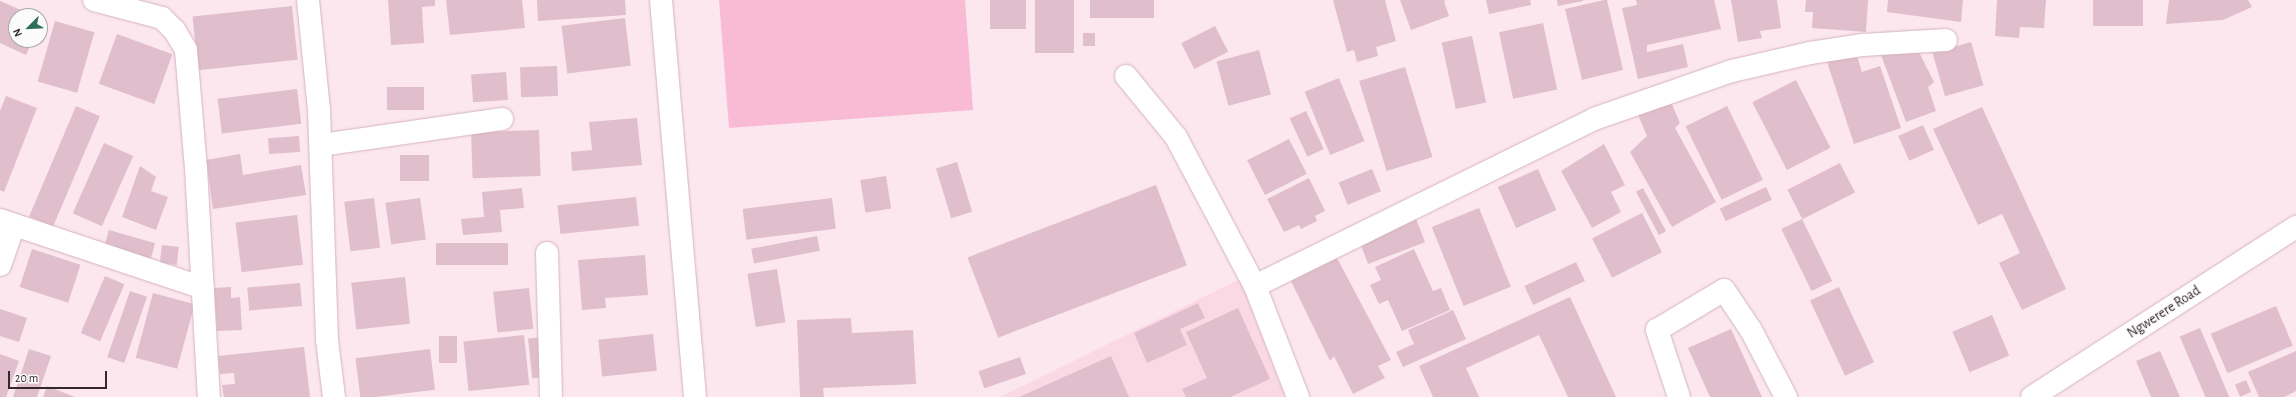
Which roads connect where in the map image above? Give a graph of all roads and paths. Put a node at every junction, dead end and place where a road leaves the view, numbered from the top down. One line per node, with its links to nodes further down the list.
1 (94, 0): 13 (street)
2 (308, 0): 7 (street)
3 (661, 0): 17 (street)
4 (1946, 40): 12 (street)
5 (1126, 76): 12 (street)
6 (502, 119): 7 (street)
7 (320, 145): 15 (street)
8 (7, 223): 11 (street); 13 (street)
9 (2296, 227): 21 (street, Ngwerere Road)
10 (547, 253): 16 (street)
11 (0, 264)
12 (1255, 286): 18 (street)
13 (203, 288): 14 (street)
14 (209, 397)
15 (334, 397)
16 (551, 397)
17 (695, 397)
18 (1298, 397)
19 (1679, 397): 20 (street)
20 (1786, 397)
21 (2032, 397)

